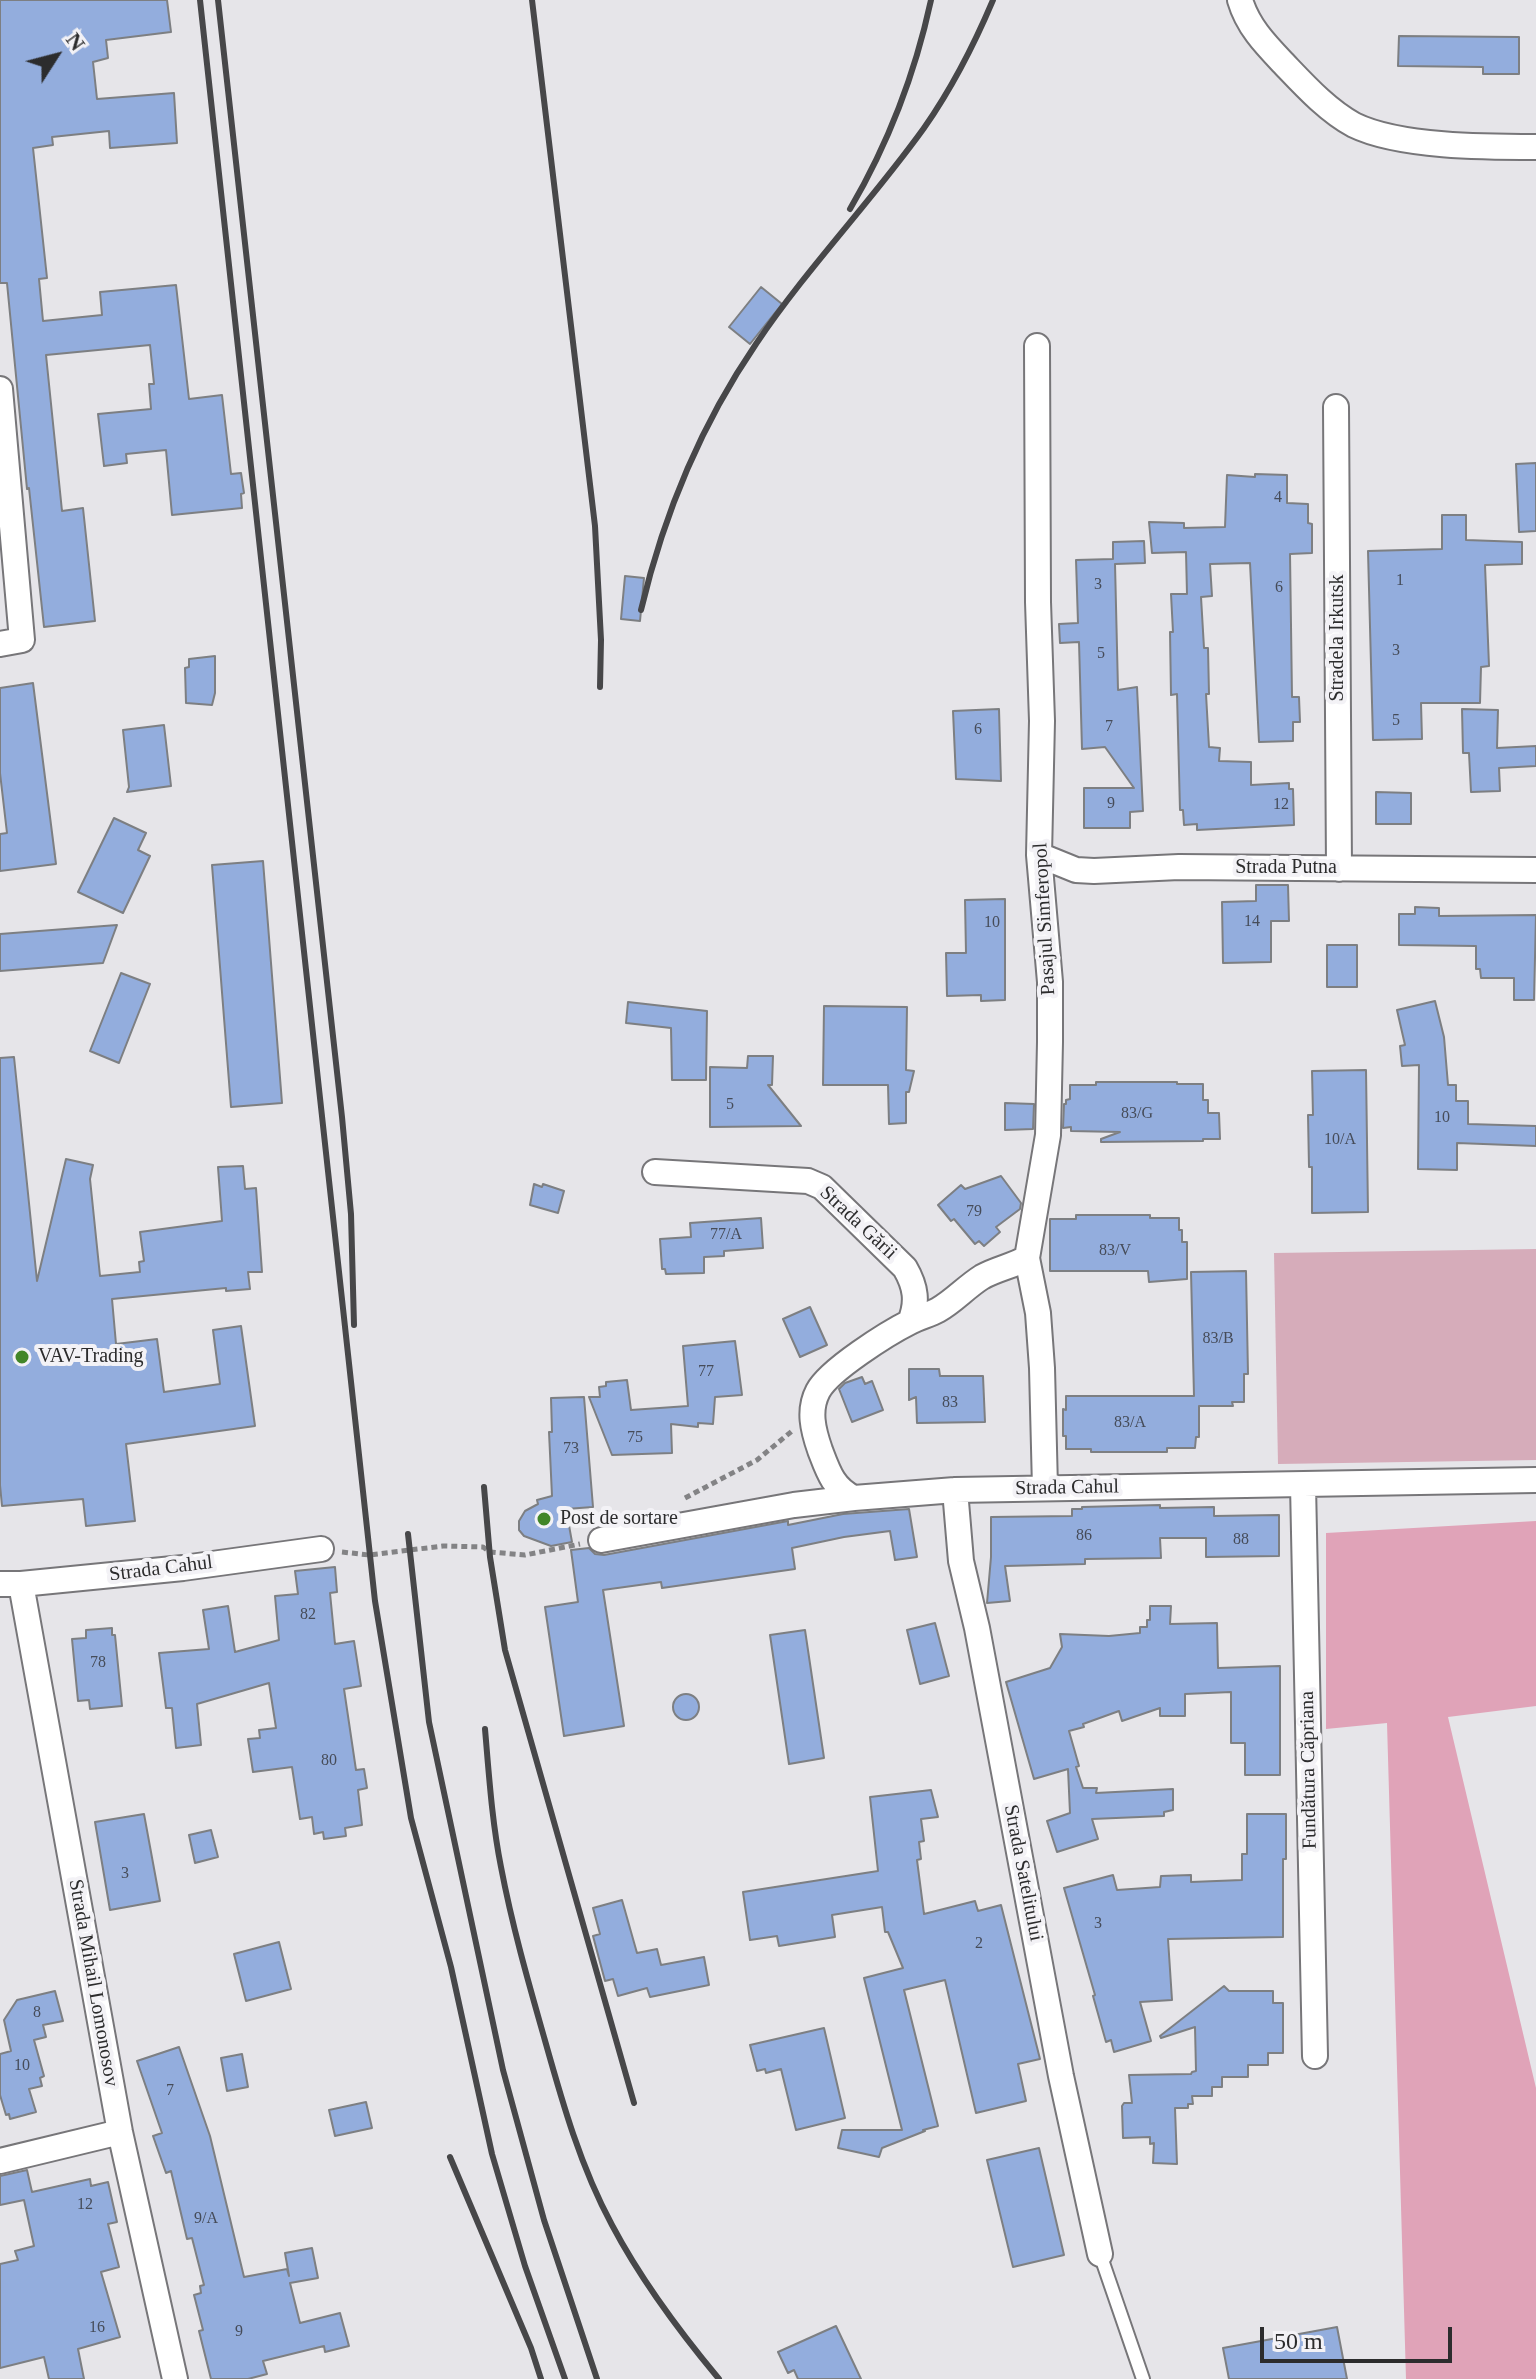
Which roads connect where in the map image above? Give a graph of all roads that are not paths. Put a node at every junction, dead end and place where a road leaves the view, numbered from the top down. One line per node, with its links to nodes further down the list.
1 (1240, 0): 2 (street)
2 (1536, 147)
3 (1037, 346): 7 (street, Pasajul Simferopol)
4 (0, 389): 6 (street)
5 (1336, 407): 8 (street, Stradela Irkutsk)
6 (0, 644)
7 (1039, 855): 8 (street, Strada Putna); 11 (street, Pasajul Simferopol)
8 (1339, 869): 9 (street, Strada Putna)
9 (1536, 870)
10 (655, 1172): 12 (street, Strada Gării)
11 (1027, 1258): 12 (street); 15 (street, Pasajul Simferopol)
12 (910, 1322): 17 (street)
13 (1536, 1480): 14 (street, Strada Cahul)
14 (1303, 1485): 15 (street, Strada Cahul); 21 (street, Fundătura Căpriana)
15 (1045, 1488): 16 (street, Strada Cahul)
16 (955, 1490): 17 (street, Strada Cahul); 24 (street, Strada Satelitului)
17 (854, 1498): 18 (street, Strada Cahul)
18 (601, 1540)
19 (321, 1549): 20 (street, Strada Cahul)
20 (11, 1584): 22 (street, Strada Mihail Lomonosov)
21 (1315, 2056)
22 (120, 2132): 23 (street); 25 (street, Strada Mihail Lomonosov)
23 (0, 2161)
24 (1100, 2254): 26 (lane)
25 (175, 2379)
26 (1143, 2379)

